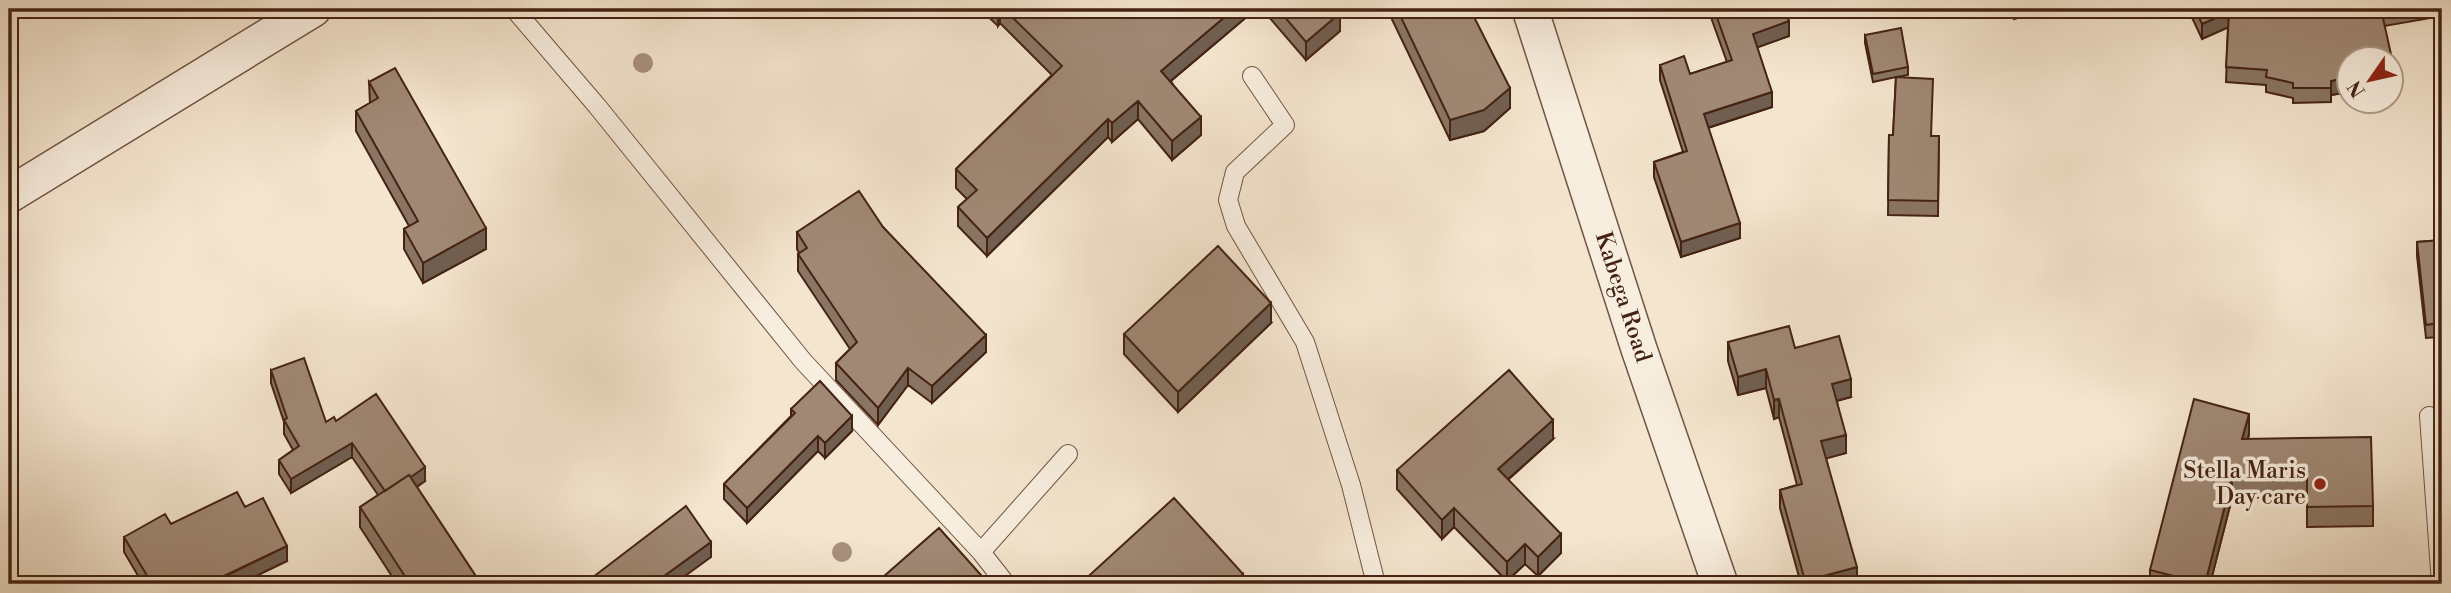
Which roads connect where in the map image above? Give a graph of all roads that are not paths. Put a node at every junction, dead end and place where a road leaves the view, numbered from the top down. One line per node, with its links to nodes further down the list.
1 (313, 9): 5 (street)
2 (514, 9): 8 (lane)
3 (1530, 9): 11 (street, Kabega Road)
4 (1252, 76): 10 (lane)
5 (9, 195)
6 (2428, 416): 12 (lane)
7 (1068, 454): 8 (lane)
8 (981, 552): 9 (lane)
9 (1006, 584)
10 (1376, 584)
11 (1720, 584)
12 (2441, 584)

